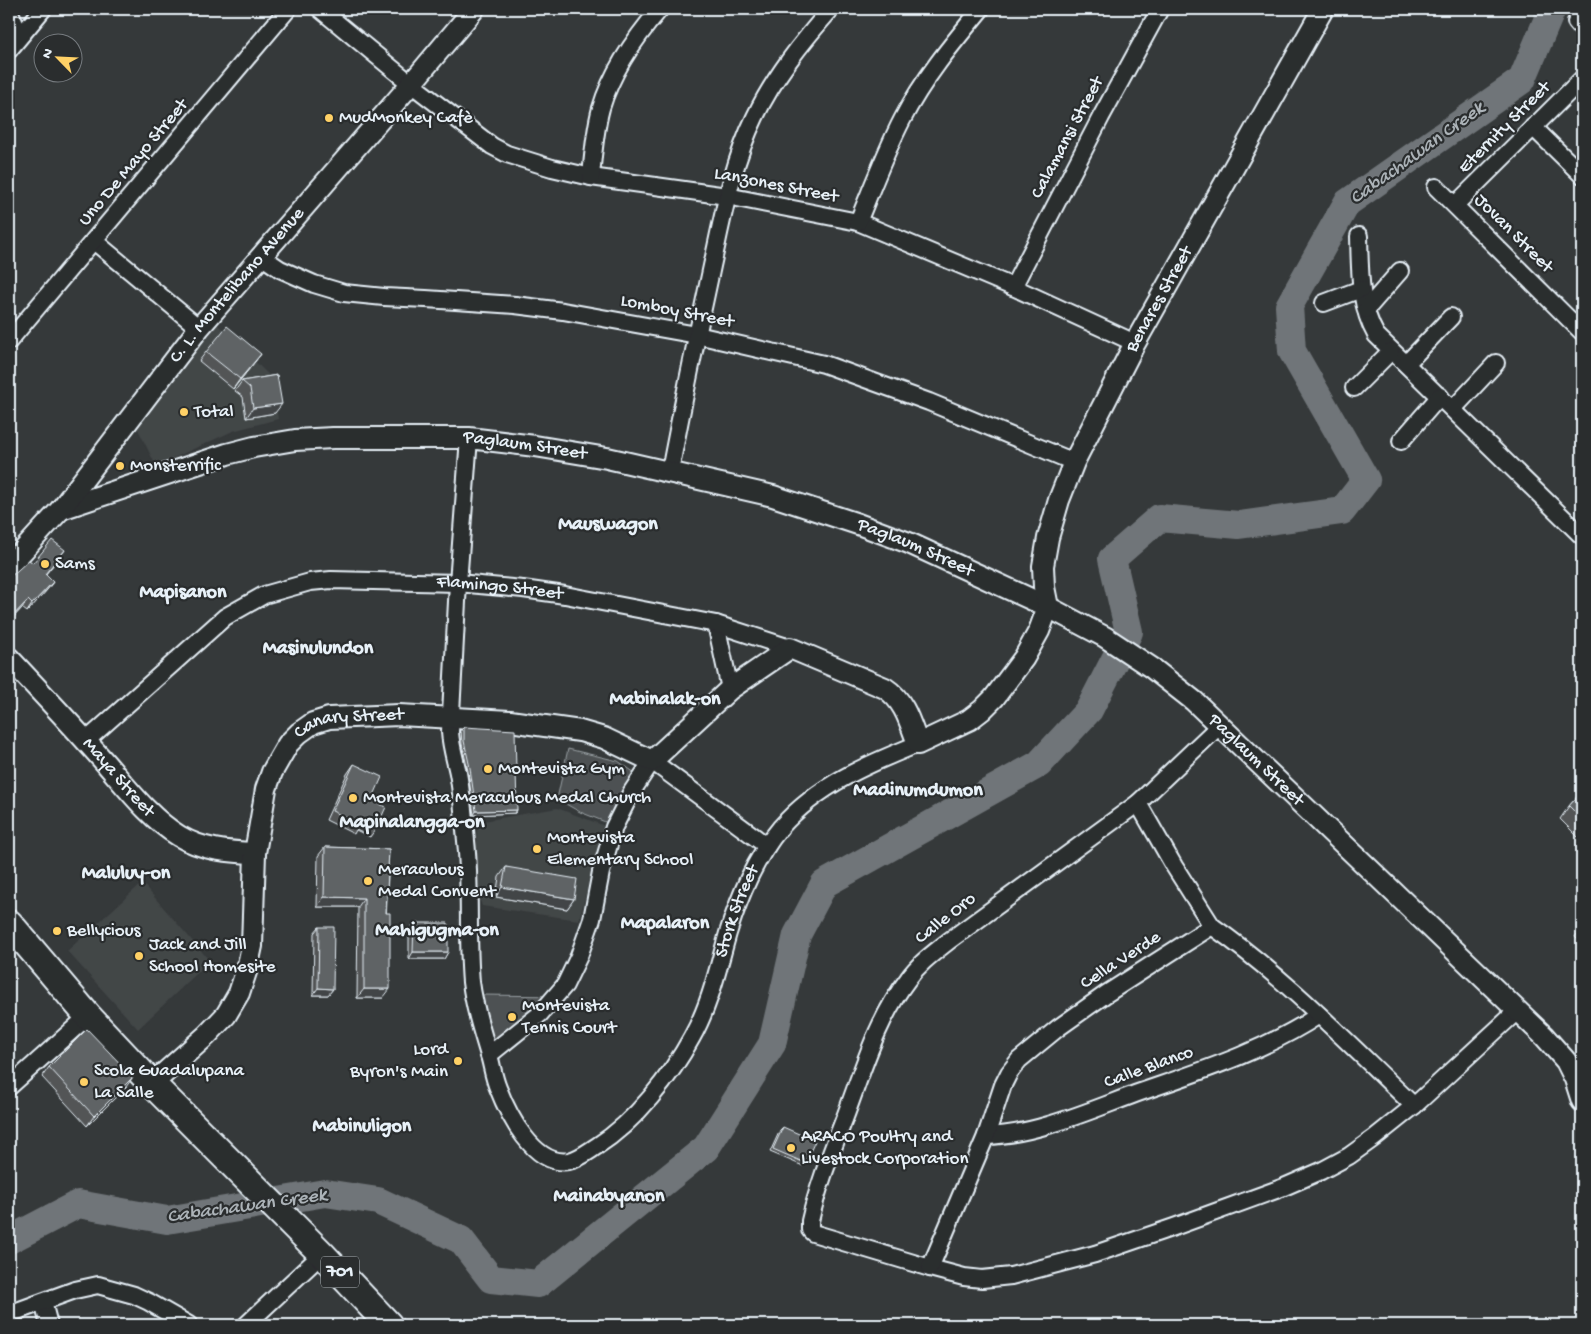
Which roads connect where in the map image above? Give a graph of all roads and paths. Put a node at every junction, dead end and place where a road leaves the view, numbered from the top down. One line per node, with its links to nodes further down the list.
1 (43, 9): 11 (street)
2 (288, 9): 23 (street, Uno De Mayo Street)
3 (320, 9): 14 (street, Lanzones Street)
4 (474, 9): 14 (street, C. L. Montelibano Avenue)
5 (660, 9): 17 (street)
6 (831, 9): 19 (street)
7 (981, 9): 21 (street)
8 (1160, 9): 26 (street, Calamansi Street)
9 (1324, 9): 35 (street, Benares Street)
10 (9, 10): 11 (street)
11 (20, 36): 12 (street)
12 (9, 50)
13 (1582, 79): 15 (street, Eternity Street)
14 (411, 84): 17 (street, Lanzones Street); 24 (street, C. L. Montelibano Avenue)
15 (1533, 127): 16 (street); 20 (street, Eternity Street)
16 (1582, 176)
17 (591, 177): 19 (street, Lanzones Street)
18 (1436, 187): 20 (street, Jovan Street)
19 (727, 196): 21 (street, Lanzones Street); 33 (street)
20 (1455, 205): 32 (street, Jovan Street)
21 (858, 222): 26 (street, Lanzones Street)
22 (1359, 236): 27 (street)
23 (94, 241): 31 (street); 34 (street, Uno De Mayo Street)
24 (261, 256): 31 (street, C. L. Montelibano Avenue); 33 (street, Lomboy Street)
25 (1400, 271): 29 (street)
26 (1013, 287): 35 (street, Lanzones Street)
27 (1360, 289): 28 (street); 29 (street)
28 (1324, 303)
29 (1366, 310): 36 (street)
30 (1451, 317): 38 (street)
31 (199, 328): 46 (street, C. L. Montelibano Avenue)
32 (1582, 332)
33 (697, 335): 44 (street, Lomboy Street); 45 (street)
34 (9, 341)
35 (1135, 343): 44 (street, Benares Street)
36 (1391, 351): 38 (street); 39 (street)
37 (1496, 363): 41 (street)
38 (1406, 364): 40 (street)
39 (1354, 388)
40 (1440, 396): 41 (street); 43 (street)
41 (1453, 409): 47 (street)
42 (469, 438): 45 (street, Paglaum Street); 46 (street, Paglaum Street); 49 (street, Stork Street)
43 (1401, 441)
44 (1074, 462): 50 (street, Benares Street)
45 (670, 471): 50 (street, Paglaum Street)
46 (61, 509): 48 (street, C. L. Montelibano Avenue)
47 (1582, 536)
48 (9, 566)
49 (458, 583): 51 (street, Flamingo Street); 55 (street, Stork Street); 57 (street, Flamingo Street)
50 (1048, 607): 56 (street, Paglaum Street); 58 (street, Stork Street)
51 (716, 624): 52 (street, Flamingo Street); 54 (street)
52 (790, 648): 54 (street); 58 (street, Flamingo Street)
53 (9, 658): 57 (street, Maya Street)
54 (730, 690): 59 (street)
55 (451, 718): 59 (street, Canary Street); 62 (street, Canary Street); 68 (street, Stork Street)
56 (1218, 726): 60 (street, Calle Oro); 65 (street, Paglaum Street)
57 (86, 741): 62 (street, Maya Street)
58 (918, 744): 61 (street, Stork Street)
59 (652, 762): 61 (street, Canary Street); 68 (street)
60 (1138, 803): 64 (street); 75 (street, Calle Oro)
61 (767, 846): 68 (street, Stork Street)
62 (255, 853): 69 (street, Canary Street)
63 (9, 923): 67 (main road, 701)
64 (1212, 926): 66 (street); 73 (street, Cella Verde)
65 (1517, 1011): 71 (street, Paglaum Street); 72 (street)
66 (1319, 1015): 72 (street); 73 (street, Calle Blanco)
67 (88, 1016): 69 (main road, 701); 70 (street)
68 (489, 1055)
69 (152, 1084): 74 (main road, 701)
70 (9, 1087)
71 (1582, 1101)
72 (1414, 1106): 75 (street)
73 (986, 1136): 75 (street, Cella Verde)
74 (322, 1254): 80 (street); 81 (main road, 701)
75 (930, 1268)
76 (43, 1302): 77 (street); 78 (street); 79 (street)
77 (9, 1314)
78 (50, 1325)
79 (189, 1325)
80 (246, 1325)
81 (389, 1325)

